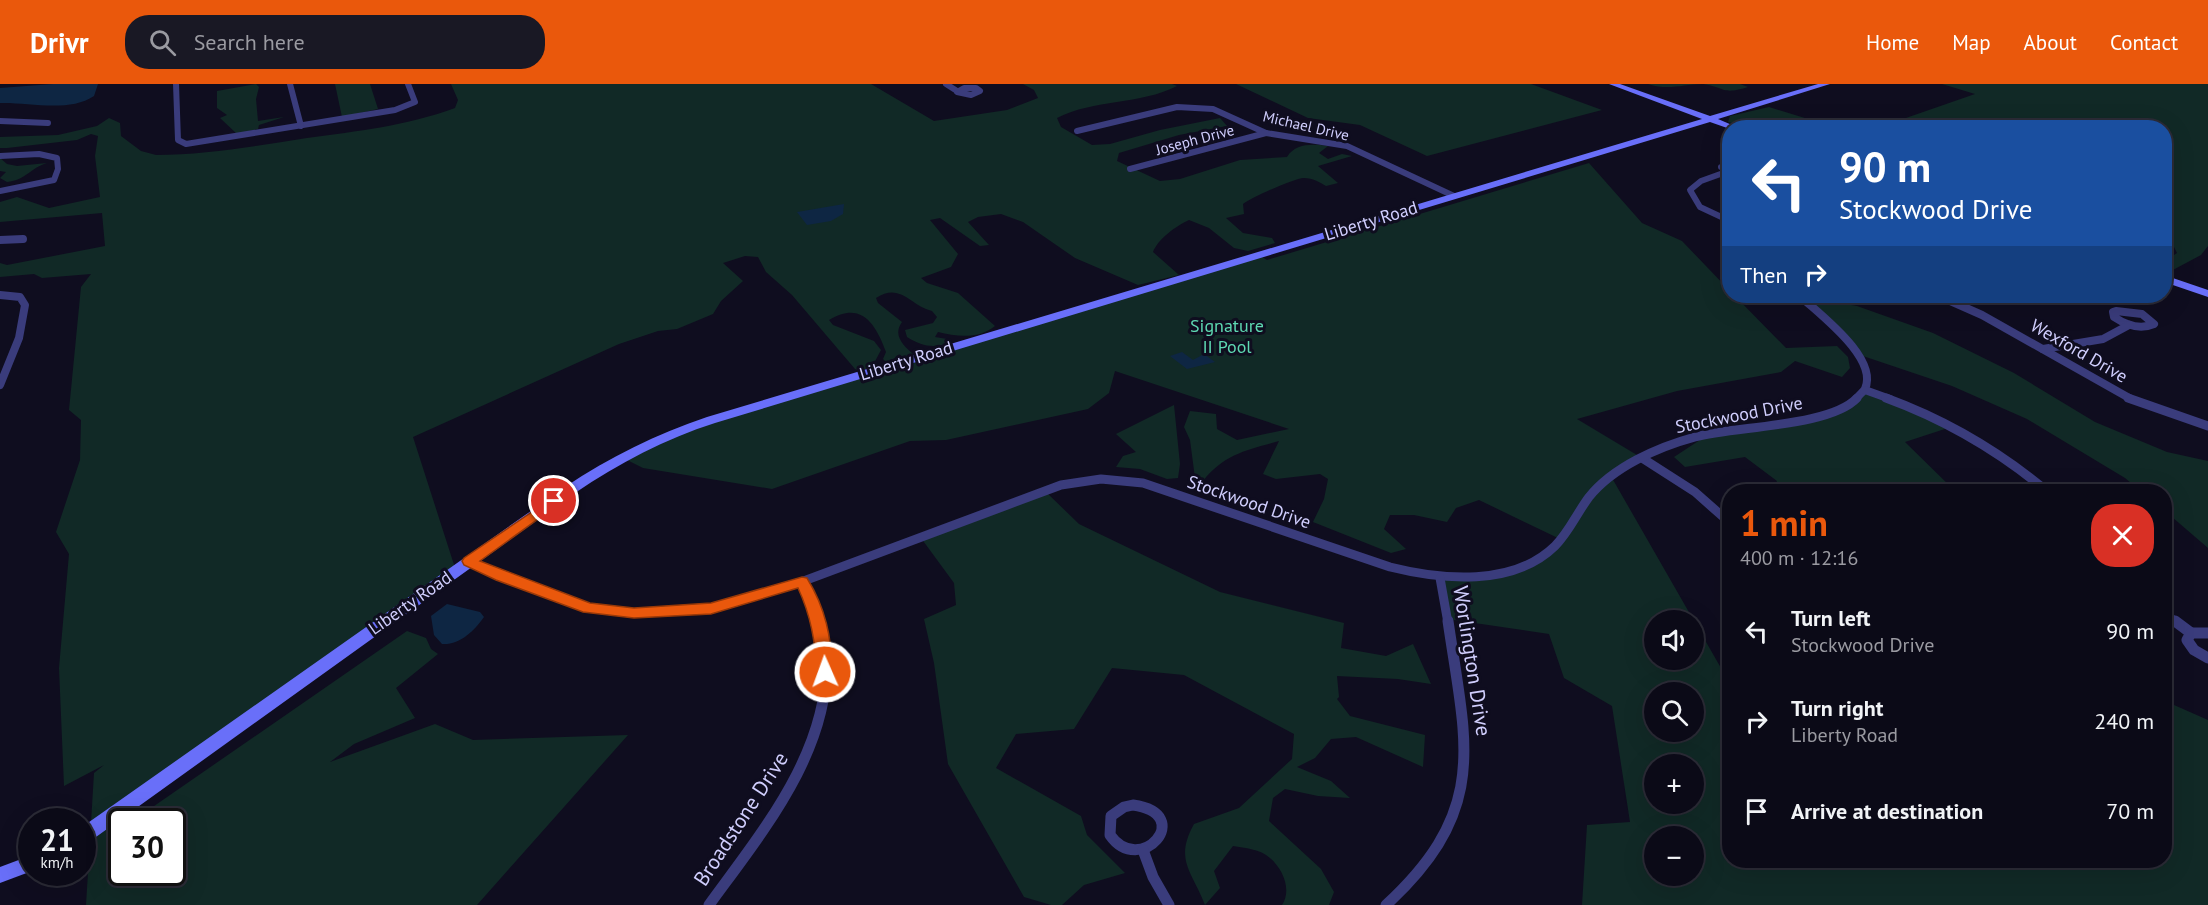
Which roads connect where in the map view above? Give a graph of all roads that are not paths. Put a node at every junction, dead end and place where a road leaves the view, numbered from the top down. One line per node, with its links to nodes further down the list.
1 (176, 84): 12 (street)
2 (290, 84): 12 (street)
3 (408, 84): 12 (street)
4 (946, 84): 7 (street)
5 (1613, 84): 8 (street)
6 (1826, 84): 8 (street, Liberty Road)
7 (957, 91)
8 (1710, 118): 11 (street); 19 (street, Liberty Road)
9 (0, 121): 10 (street)
10 (48, 123)
11 (1722, 123)
12 (301, 126)
13 (1077, 131): 14 (street, Michael Drive)
14 (1266, 133): 16 (street, Joseph Drive); 19 (street, Michael Drive)
15 (0, 156): 18 (street)
16 (1130, 169)
17 (1722, 174): 20 (street)
18 (0, 191)
19 (1454, 196): 36 (street, Liberty Road)
20 (1722, 218)
21 (23, 239): 22 (street)
22 (0, 240)
23 (2172, 281): 24 (street)
24 (2208, 294)
25 (0, 295): 30 (street)
26 (1807, 303): 31 (street)
27 (1957, 303): 29 (street, Wexford Drive)
28 (2129, 325): 28 (street); 29 (street)
29 (2043, 349): 32 (street, Wexford Drive)
30 (0, 385)
31 (1864, 390): 33 (street, Stockwood Drive); 34 (street)
32 (2208, 426)
33 (1642, 458): 35 (street); 37 (street, Stockwood Drive)
34 (2038, 484)
35 (1722, 516)
36 (470, 561): 38 (street, Stockwood Drive); 43 (street, Liberty Road)
37 (1440, 578): 38 (street, Stockwood Drive); 49 (street, Worlington Drive)
38 (802, 582): 47 (street, Broadstone Drive)
39 (2172, 619): 40 (street)
40 (2191, 633): 41 (street); 42 (street)
41 (2208, 633)
42 (2208, 658)
43 (96, 827)
44 (1143, 850): 44 (street); 48 (street)
45 (18, 868): 46 (street)
46 (0, 875)
47 (708, 905)
48 (1169, 905)
49 (1386, 905)

